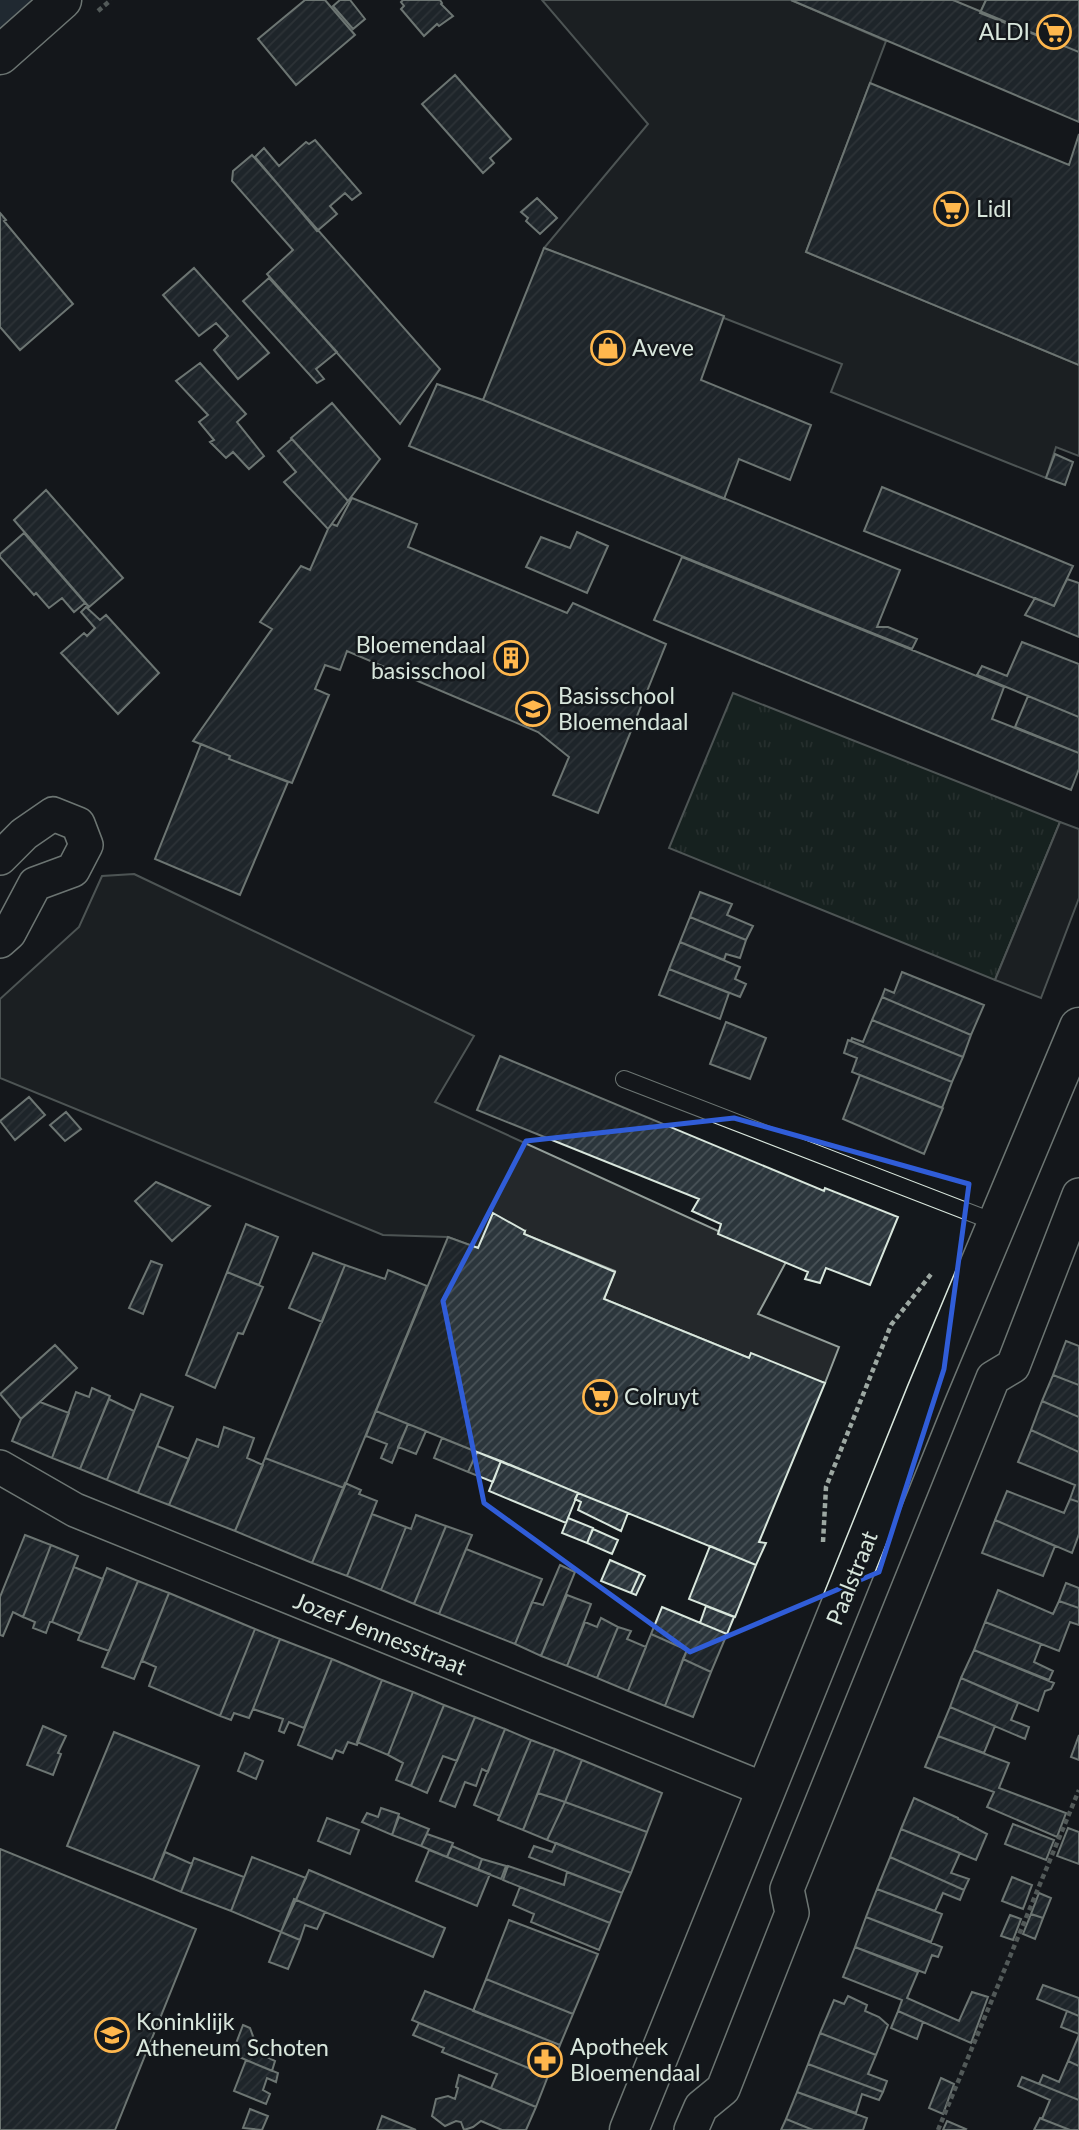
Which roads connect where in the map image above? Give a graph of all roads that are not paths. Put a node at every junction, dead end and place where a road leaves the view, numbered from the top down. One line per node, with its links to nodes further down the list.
1 (62, 0): 2 (street)
2 (0, 55)
3 (0, 859): 5 (street)
4 (0, 868): 5 (street)
5 (35, 884): 6 (street)
6 (0, 941)
7 (1079, 1027): 10 (street, Paalstraat)
8 (624, 1079): 10 (lane)
9 (1079, 1195): 14 (street)
10 (997, 1223): 12 (street, Paalstraat)
11 (0, 1467): 12 (street, Jozef Jennesstraat)
12 (766, 1790): 13 (street, Paalstraat)
13 (629, 2130)
14 (691, 2130)

